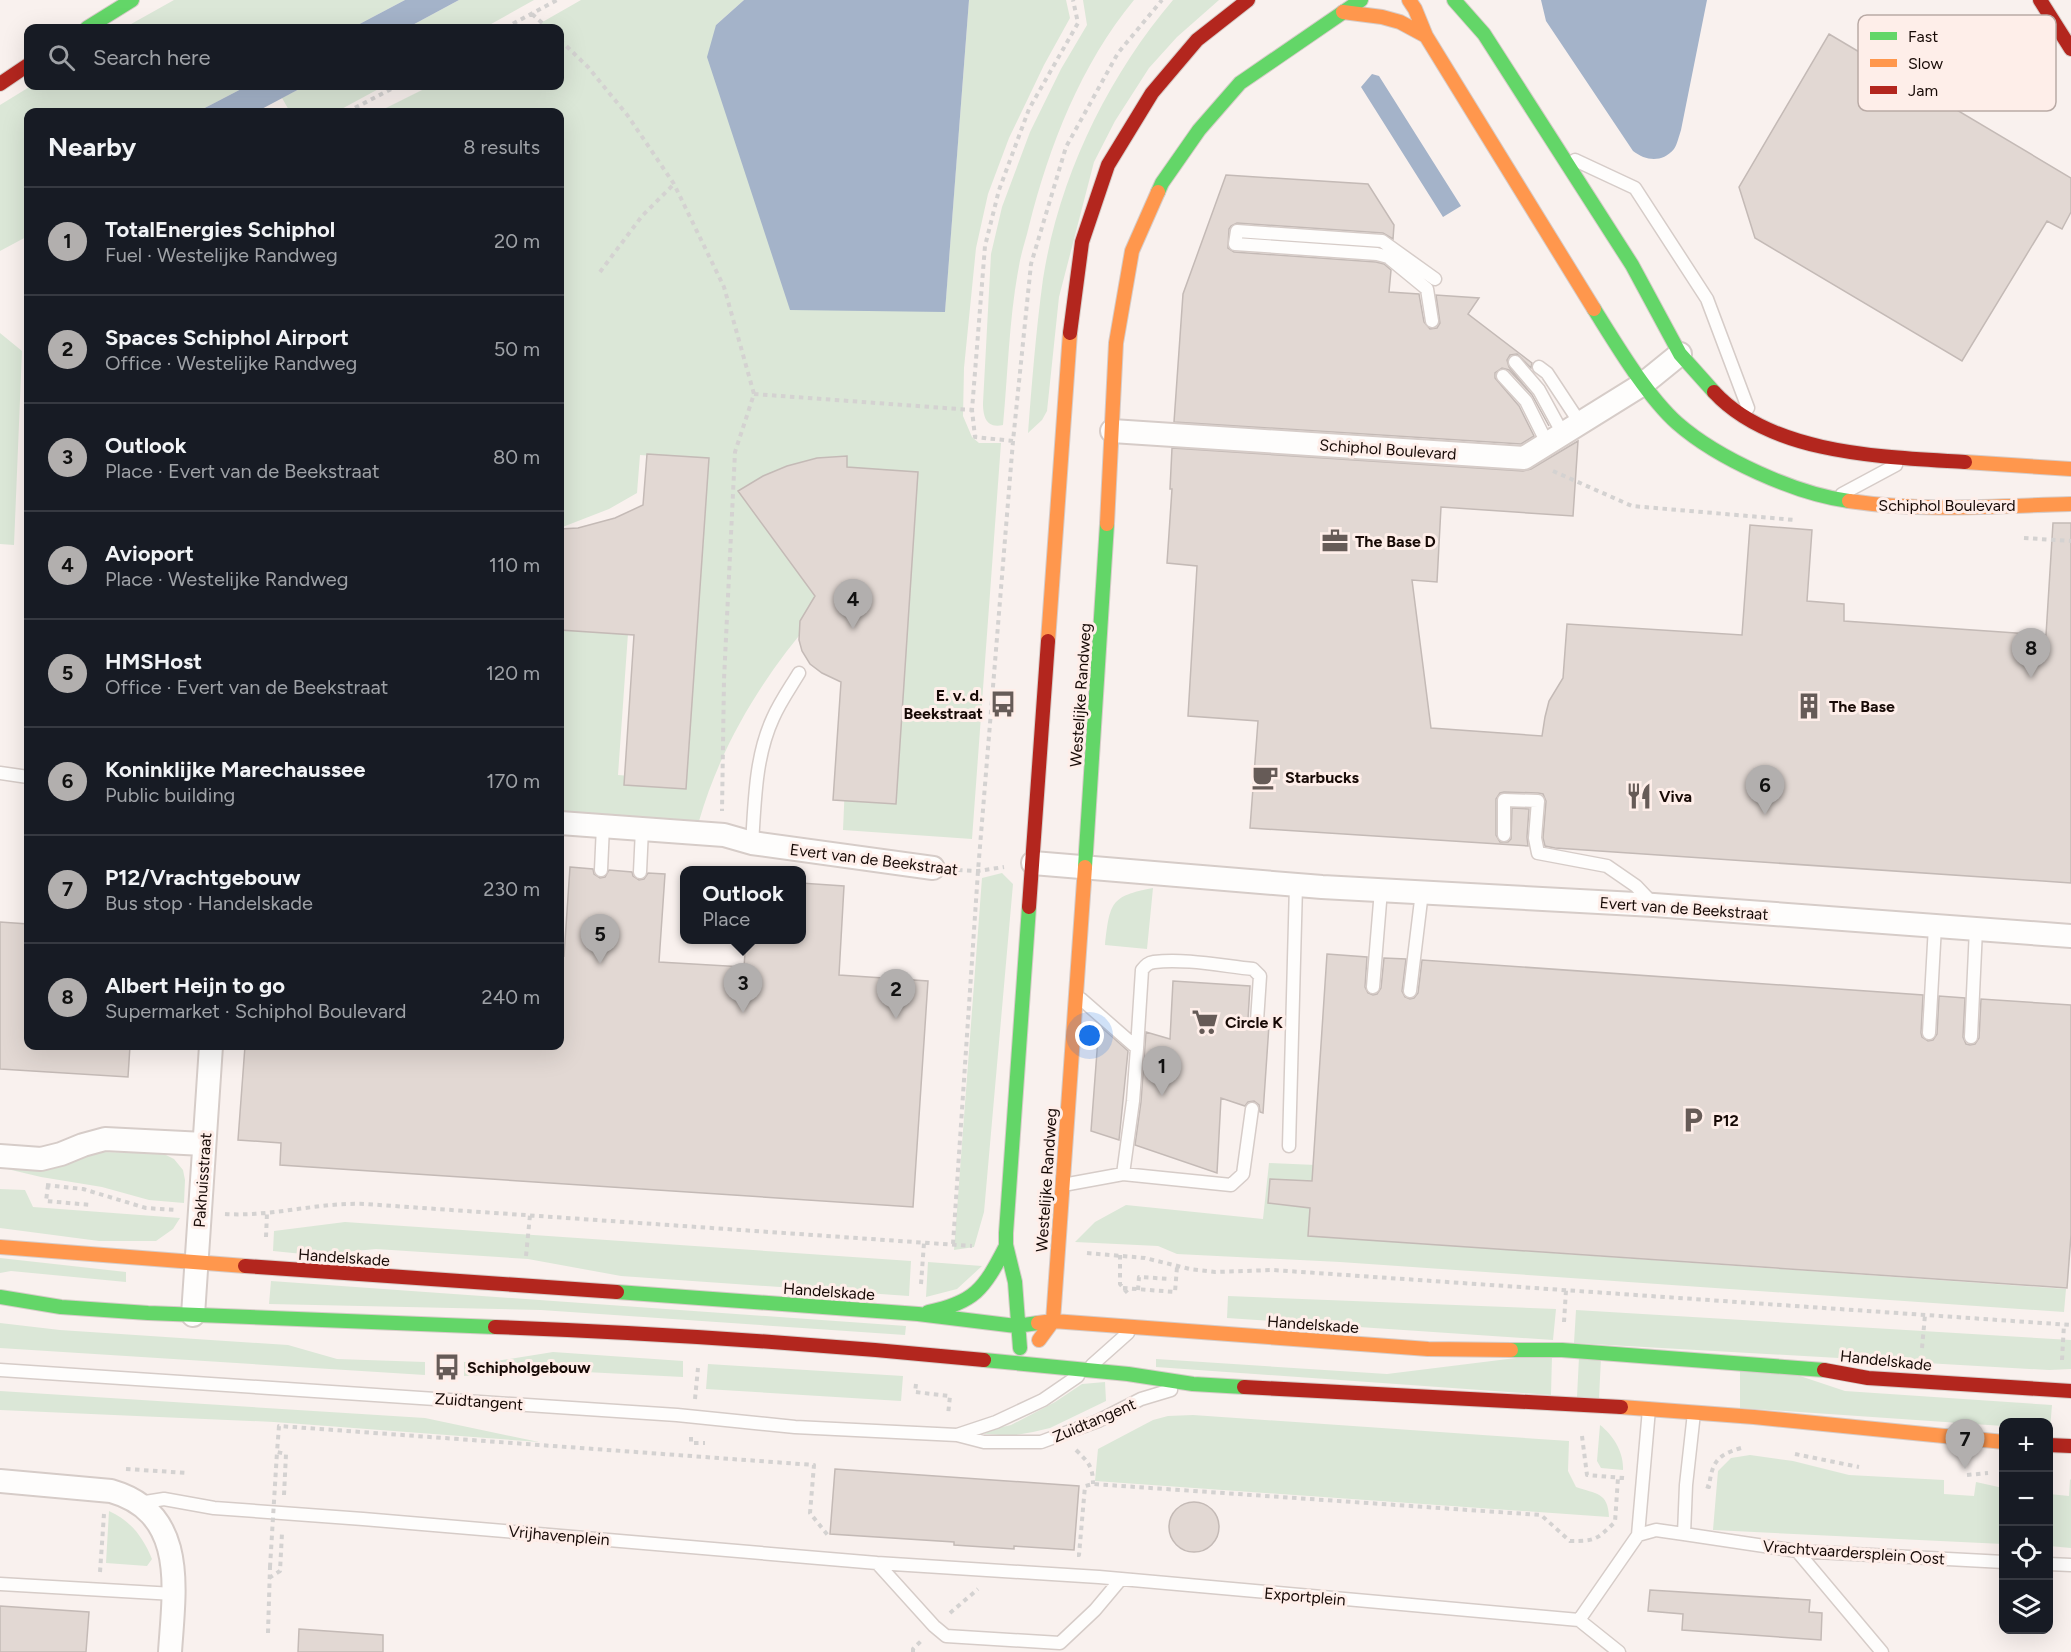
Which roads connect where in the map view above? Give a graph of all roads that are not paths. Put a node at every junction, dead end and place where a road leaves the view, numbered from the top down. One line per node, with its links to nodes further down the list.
1 (132, 0): 10 (main road)
2 (1248, 0): 40 (main road, Westelijke Randweg)
3 (1361, 0): 7 (main road, Westelijke Randweg)
4 (1409, 0): 13 (main road, Schiphol Boulevard)
5 (1454, 0): 12 (main road)
6 (2040, 0): 8 (main road)
7 (1343, 12): 13 (main road); 26 (main road, Westelijke Randweg)
8 (2049, 15)
9 (1484, 16): 12 (main road)
10 (93, 24)
11 (2056, 25): 14 (main road)
12 (1484, 34): 17 (main road)
13 (1426, 36): 24 (main road, Schiphol Boulevard)
14 (2071, 49)
15 (24, 69): 16 (main road)
16 (0, 84)
17 (1560, 153): 20 (main road); 25 (lane)
18 (1436, 279): 19 (lane)
19 (1432, 321)
20 (1680, 354): 24 (street); 25 (main road)
21 (1515, 362): 27 (lane)
22 (1539, 367): 27 (lane)
23 (1503, 376): 27 (lane)
24 (1643, 384): 27 (street); 30 (main road, Schiphol Boulevard)
25 (1752, 421): 28 (main road)
26 (1112, 431): 27 (street, Schiphol Boulevard); 42 (main road, Westelijke Randweg)
27 (1563, 434)
28 (1907, 458): 29 (main road); 30 (lane)
29 (2071, 469)
30 (1833, 499): 31 (main road, Schiphol Boulevard)
31 (2071, 504)
32 (799, 673): 39 (lane)
33 (0, 774): 34 (lane)
34 (24, 777)
35 (564, 823): 36 (street, Evert van de Beekstraat)
36 (603, 826): 37 (street, Evert van de Beekstraat); 43 (lane)
37 (642, 829): 39 (street, Evert van de Beekstraat); 44 (lane)
38 (1504, 835): 48 (lane)
39 (752, 843): 41 (street, Evert van de Beekstraat)
40 (1033, 863): 42 (street, Evert van de Beekstraat); 67 (main road, Westelijke Randweg)
41 (933, 868)
42 (1084, 868): 45 (street, Evert van de Beekstraat); 54 (main road, Westelijke Randweg)
43 (601, 870)
44 (640, 872)
45 (1296, 885): 46 (street, Evert van de Beekstraat); 62 (lane)
46 (1381, 890): 47 (street, Evert van de Beekstraat); 52 (lane)
47 (1422, 892): 48 (street, Evert van de Beekstraat); 53 (lane)
48 (1654, 905): 49 (street, Evert van de Beekstraat)
49 (1935, 926): 50 (street, Evert van de Beekstraat); 56 (lane)
50 (1976, 929): 51 (street, Evert van de Beekstraat); 57 (lane)
51 (2071, 936)
52 (1373, 987)
53 (1410, 991)
54 (1075, 994): 58 (lane); 65 (main road, Westelijke Randweg)
55 (1257, 1021): 58 (lane)
56 (1929, 1033)
57 (1971, 1037)
58 (1137, 1048): 64 (lane)
59 (211, 1050): 61 (street, Pakhuisstraat)
60 (1252, 1109): 64 (lane)
61 (204, 1144): 63 (street); 68 (street, Pakhuisstraat)
62 (1289, 1146)
63 (0, 1156)
64 (1123, 1174): 65 (lane)
65 (1062, 1185): 72 (main road, Westelijke Randweg)
66 (0, 1247): 68 (main road, Handelskade)
67 (1005, 1248): 70 (main road, Westelijke Randweg); 73 (main road, Westelijke Randweg)
68 (197, 1262): 70 (main road, Handelskade); 71 (street, Pakhuisstraat)
69 (0, 1297): 71 (main road)
70 (918, 1314): 73 (main road, Handelskade)
71 (193, 1315): 76 (main road)
72 (1053, 1321): 73 (main road, Handelskade); 74 (main road, Handelskade); 76 (main road)
73 (1016, 1326): 76 (main road, Westelijke Randweg)
74 (1133, 1328): 75 (main road, Handelskade); 78 (lane, Zuidtangent)
75 (1697, 1360): 79 (main road); 82 (main road, Handelskade)
76 (1023, 1363): 78 (main road)
77 (0, 1370): 85 (lane, Zuidtangent)
78 (1085, 1370): 80 (main road); 85 (lane, Zuidtangent)
79 (1696, 1379)
80 (1193, 1384): 84 (main road); 85 (lane, Zuidtangent)
81 (1652, 1390): 84 (main road)
82 (2071, 1391)
83 (1694, 1407): 84 (main road); 86 (main road); 91 (lane)
84 (1649, 1409): 92 (lane)
85 (957, 1436)
86 (1999, 1441)
87 (2053, 1445): 88 (main road)
88 (2071, 1446)
89 (0, 1481): 90 (street)
90 (137, 1503): 95 (lane, Vrijhavenplein); 101 (street)
91 (1684, 1534): 92 (lane, Vrachtvaardersplein Oost); 93 (lane, Vrachtvaardersplein Oost)
92 (1638, 1535): 102 (lane)
93 (1797, 1551): 94 (lane, Vrachtvaardersplein Oost); 105 (lane)
94 (1999, 1562)
95 (877, 1563): 98 (lane, Vrijhavenplein); 99 (lane)
96 (2053, 1564): 97 (lane)
97 (2071, 1565)
98 (980, 1570): 99 (lane, Exportplein)
99 (1121, 1579): 102 (lane, Exportplein)
100 (0, 1584): 101 (lane)
101 (174, 1594): 103 (street)
102 (1578, 1620): 104 (lane)
103 (170, 1652)
104 (1619, 1652)
105 (1882, 1652)

